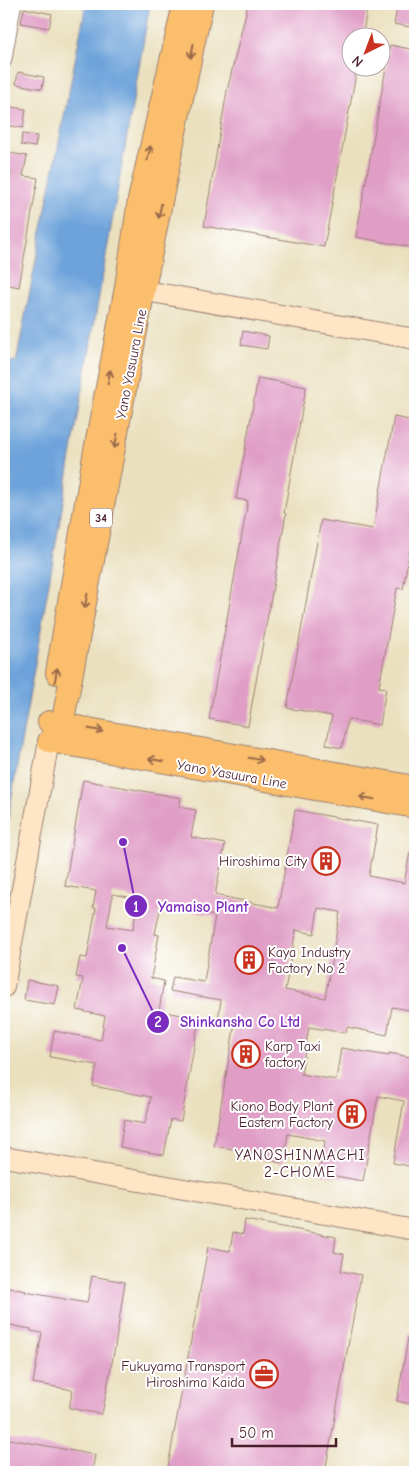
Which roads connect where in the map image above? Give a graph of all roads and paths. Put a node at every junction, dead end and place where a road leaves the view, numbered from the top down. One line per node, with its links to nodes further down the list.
1 (14, 4): 4 (street)
2 (184, 4): 5 (main road, Yano Yasuura Line / 34, one-way to 2)
3 (202, 4): 5 (main road, Yano Yasuura Line / 34, one-way to 5)
4 (4, 54)
5 (135, 289): 6 (street); 7 (main road, Yano Yasuura Line / 34)
6 (415, 339)
7 (53, 729): 8 (main road, Yano Yasuura Line, one-way to 8); 9 (main road, Yano Yasuura Line, one-way to 7); 10 (street)
8 (415, 787)
9 (415, 807)
10 (4, 987)
11 (4, 1157): 12 (street)
12 (415, 1230)

